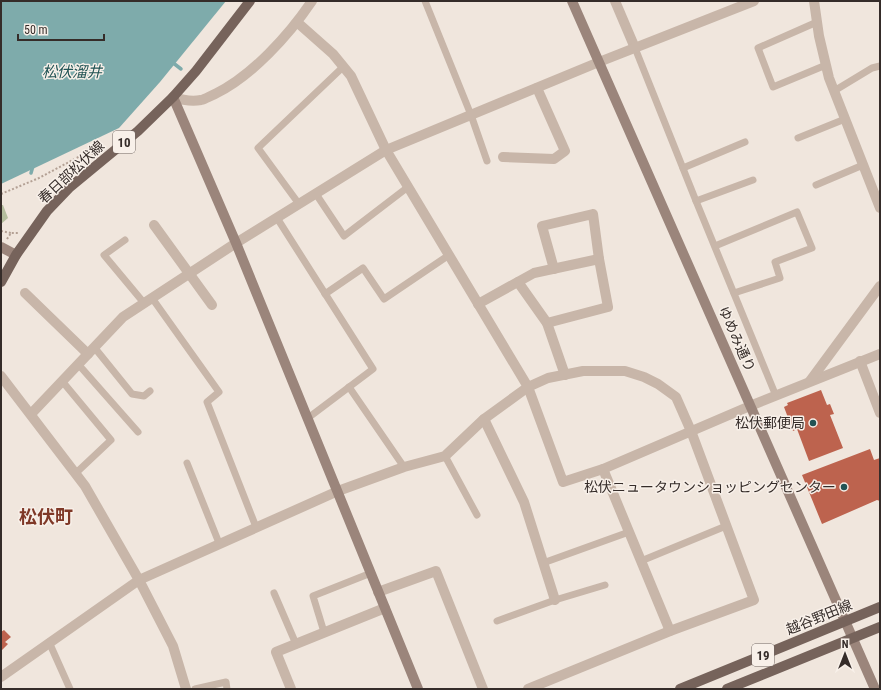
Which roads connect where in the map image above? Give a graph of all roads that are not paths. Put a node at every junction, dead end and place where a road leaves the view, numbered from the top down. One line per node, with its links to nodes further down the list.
1 (250, 1): 17 (main road, 春日部松伏線 / 10)
2 (312, 1): 8 (street)
3 (425, 1): 18 (lane)
4 (572, 1): 11 (street, ゆめみ通り)
5 (615, 1): 10 (street)
6 (814, 1): 9 (street)
7 (747, 2): 10 (street)
8 (298, 22): 14 (street); 17 (street)
9 (817, 22): 12 (street); 12 (lane)
10 (635, 48): 11 (street); 26 (lane)
11 (599, 62): 15 (street); 67 (street, ゆめみ通り)
12 (826, 65): 16 (street)
13 (880, 66): 16 (lane)
14 (343, 67): 22 (street); 32 (lane)
15 (537, 88): 18 (street); 23 (street)
16 (834, 91): 19 (street)
17 (174, 97): 37 (street); 40 (main road, 春日部松伏線 / 10)
18 (471, 115): 22 (street); 24 (lane)
19 (845, 119): 20 (lane); 25 (street)
20 (798, 138)
21 (745, 142): 26 (lane)
22 (386, 150): 29 (street); 30 (street)
23 (503, 157)
24 (487, 161)
25 (863, 165): 28 (lane); 33 (street)
26 (683, 168): 31 (lane)
27 (753, 180): 31 (lane)
28 (816, 185)
29 (408, 187): 30 (lane); 41 (street)
30 (316, 194): 32 (street)
31 (696, 201): 38 (lane)
32 (299, 204): 34 (street)
33 (880, 208)
34 (277, 218): 37 (street); 49 (lane)
35 (154, 225): 44 (street)
36 (125, 240): 51 (lane)
37 (236, 243): 44 (street); 70 (street)
38 (715, 246): 50 (lane); 50 (lane)
39 (1, 247): 40 (street)
40 (16, 255): 45 (main road, 春日部松伏線 / 10)
41 (449, 255): 49 (lane); 52 (street)
42 (599, 259): 43 (street); 43 (street); 54 (street)
43 (554, 269): 46 (street)
44 (190, 273): 51 (street); 53 (street)
45 (1, 282)
46 (518, 282): 52 (street); 54 (street)
47 (880, 286): 62 (street)
48 (25, 294): 55 (street)
49 (325, 294): 63 (lane)
50 (734, 294): 66 (lane)
51 (148, 300): 55 (street); 82 (lane)
52 (478, 304): 64 (street)
53 (212, 305)
54 (547, 323): 59 (street)
55 (91, 350): 58 (street); 65 (lane)
56 (880, 354): 57 (street)
57 (860, 362): 62 (street); 68 (street)
58 (78, 364): 61 (street); 73 (lane)
59 (565, 375): 64 (street); 72 (street)
60 (1, 376): 69 (street)
61 (62, 380): 69 (street); 78 (lane)
62 (810, 382): 66 (street)
63 (349, 387): 70 (lane); 76 (lane)
64 (528, 387): 71 (street); 77 (street)
65 (150, 391)
66 (776, 396): 67 (street)
67 (750, 406): 72 (street); 96 (street, ゆめみ通り)
68 (880, 413)
69 (31, 414): 78 (street)
70 (308, 418): 79 (street)
71 (484, 419): 74 (street); 86 (street)
72 (691, 431): 77 (street); 81 (street)
73 (138, 432)
74 (445, 456): 76 (street); 80 (lane)
75 (187, 463): 84 (lane)
76 (404, 467): 79 (street)
77 (602, 470): 83 (street)
78 (76, 474): 88 (street)
79 (338, 491): 82 (street); 87 (street)
80 (477, 515)
81 (726, 526): 85 (lane); 98 (street)
82 (256, 527): 84 (street)
83 (629, 532): 85 (street); 86 (lane)
84 (219, 543): 88 (street)
85 (641, 561): 98 (street)
86 (543, 563): 92 (street)
87 (371, 573): 90 (street); 99 (lane)
88 (139, 580): 101 (street); 105 (street)
89 (605, 585): 92 (lane)
90 (378, 592): 94 (street); 110 (street)
91 (274, 593): 102 (lane)
92 (555, 600): 95 (lane)
93 (880, 607): 96 (main road, 越谷野田線 / 19)
94 (385, 608): 99 (street); 109 (street)
95 (497, 621)
96 (846, 621): 100 (street, ゆめみ通り); 112 (main road, 越谷野田線 / 19)
97 (880, 627): 100 (main road, 19)
98 (670, 631): 111 (street)
99 (324, 632): 102 (street)
100 (853, 638): 113 (main road, 19); 114 (street, ゆめみ通り)
101 (49, 642): 103 (street); 104 (lane)
102 (296, 644): 108 (street)
103 (1, 677)
104 (70, 689)
105 (186, 689)
106 (195, 689): 107 (lane)
107 (227, 689)
108 (291, 689)
109 (418, 689)
110 (483, 689)
111 (528, 689)
112 (680, 689)
113 (727, 689)
114 (875, 689)

